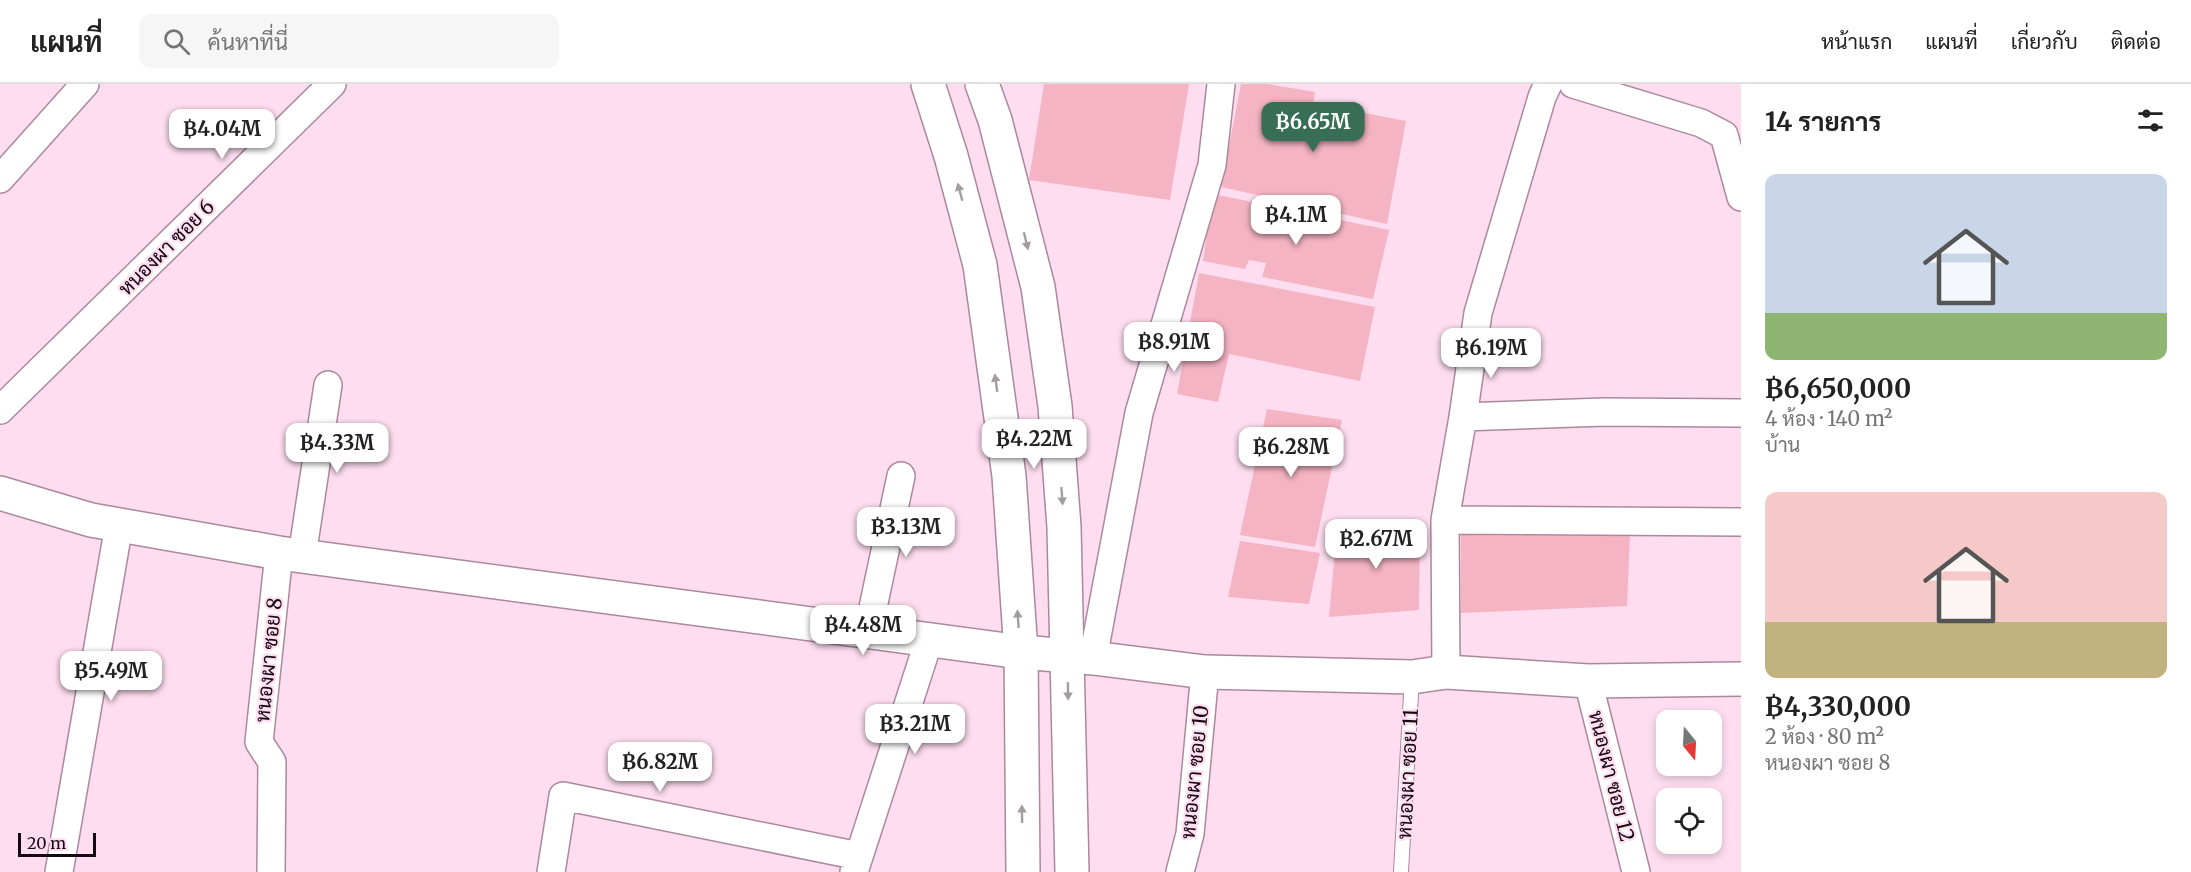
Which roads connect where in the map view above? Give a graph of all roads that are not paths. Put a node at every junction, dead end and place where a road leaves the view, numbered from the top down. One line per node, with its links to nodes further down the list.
1 (85, 84): 8 (street)
2 (332, 84): 11 (street, หนองผา ซอย 6)
3 (928, 84): 22 (street, one-way to 3)
4 (982, 84): 23 (street, one-way to 23)
5 (1221, 84): 23 (street)
6 (1548, 84): 13 (street)
7 (1574, 84): 9 (street)
8 (0, 179)
9 (1741, 198)
10 (328, 385): 19 (street, หนองผา ซอย 8)
11 (0, 410)
12 (1741, 413): 13 (street)
13 (1463, 417): 16 (street)
14 (901, 476): 20 (street)
15 (0, 493): 18 (street)
16 (1445, 520): 17 (street); 25 (street)
17 (1741, 522)
18 (119, 525): 19 (street); 30 (street)
19 (291, 555): 20 (street); 31 (street, หนองผา ซอย 8)
20 (868, 632): 21 (street)
21 (929, 640): 22 (street); 29 (street)
22 (1021, 652): 23 (street); 33 (street, one-way to 22)
23 (1080, 657): 24 (street); 34 (street, one-way to 34)
24 (1205, 672): 26 (street); 35 (street, หนองผา ซอย 10)
25 (1446, 672): 26 (street); 28 (street)
26 (1412, 677): 36 (lane, หนองผา ซอย 11)
27 (1741, 679): 28 (street)
28 (1588, 681): 37 (street, หนองผา ซอย 12)
29 (856, 864): 32 (street)
30 (59, 872)
31 (271, 872)
32 (551, 872)
33 (1023, 872)
34 (1072, 872)
35 (1180, 872)
36 (1401, 872)
37 (1636, 872)

